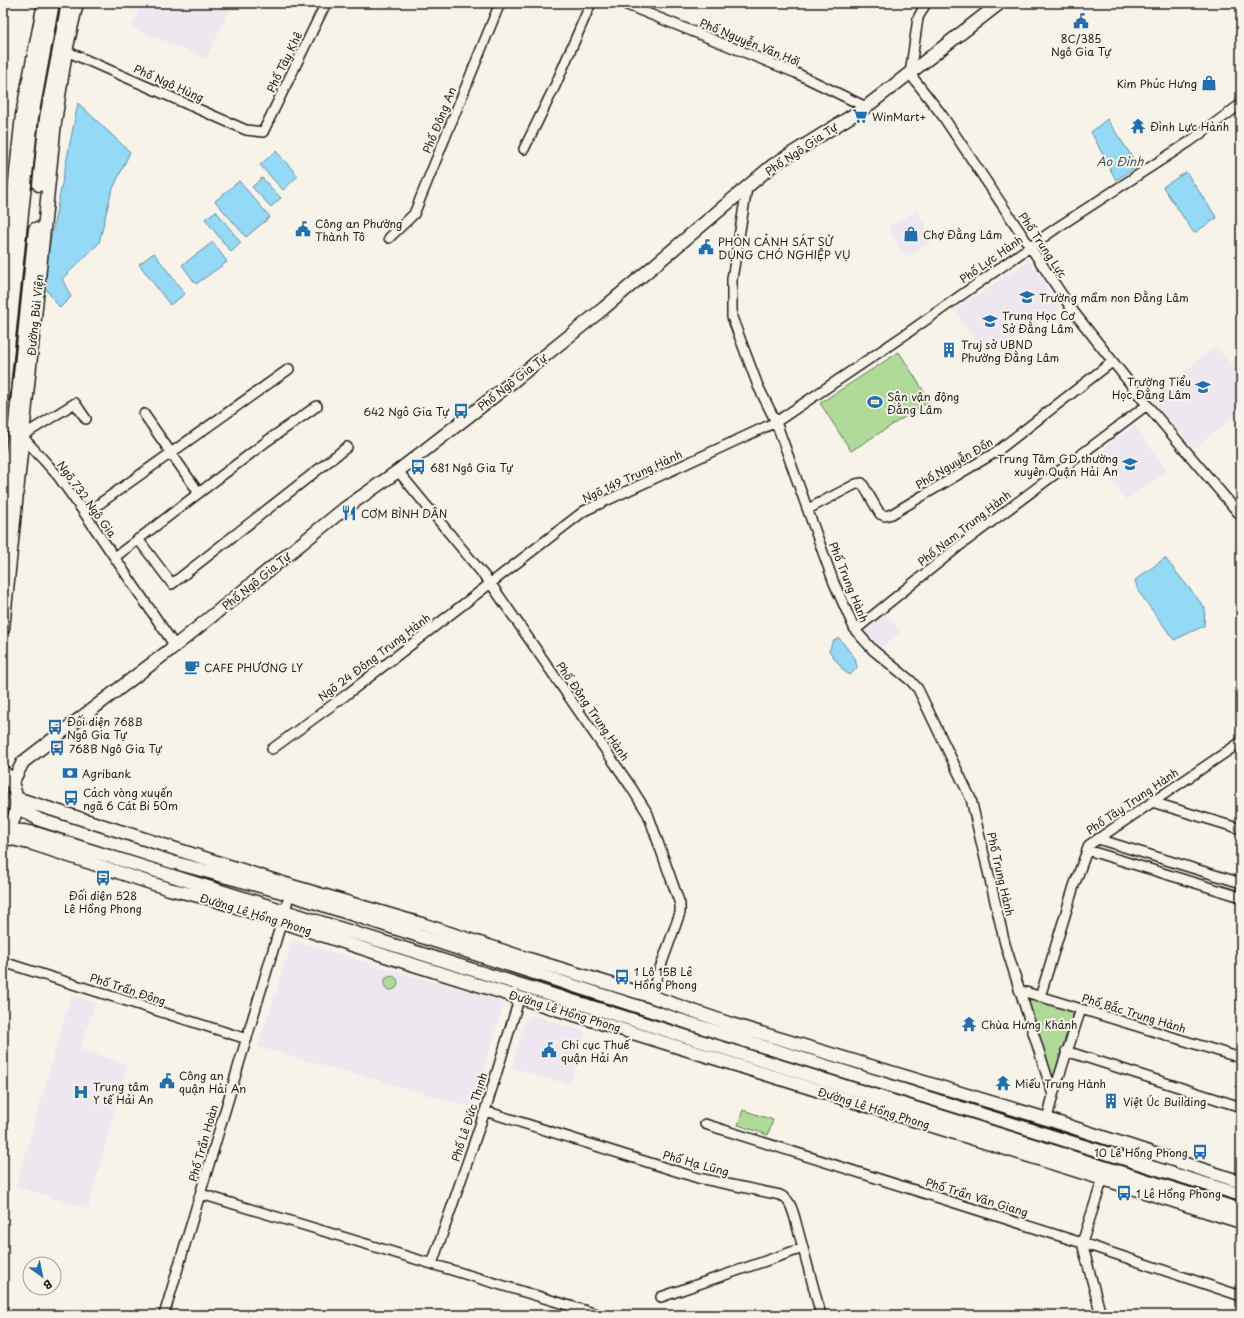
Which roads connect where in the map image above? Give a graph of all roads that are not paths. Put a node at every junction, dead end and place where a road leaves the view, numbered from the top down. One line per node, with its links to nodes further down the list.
1 (44, 3): 20 (main road)
2 (53, 3): 23 (main road)
3 (68, 3): 38 (main road, Đường Bùi Viện)
4 (77, 3): 11 (main road, Đường Bùi Viện)
5 (326, 3): 15 (street, Phố Tây Khê)
6 (500, 3): 18 (street, Phố Đông An)
7 (591, 3): 16 (street)
8 (622, 3): 14 (street, Phố Nguyễn Văn Hới)
9 (926, 3): 12 (street)
10 (1000, 3): 12 (main road, Phố Ngô Gia Tự)
11 (66, 51): 15 (street, Phố Ngô Hùng); 29 (main road, Đường Bùi Viện)
12 (910, 74): 14 (main road, Phố Ngô Gia Tự); 19 (street, Phố Trung Lực)
13 (1241, 104): 19 (street, Phố Lực Hành)
14 (866, 107): 17 (main road, Phố Ngô Gia Tự)
15 (263, 132)
16 (524, 149)
17 (747, 188): 28 (street, Phố Trung Hành); 32 (main road, Phố Ngô Gia Tự)
18 (389, 238)
19 (1030, 247): 21 (street, Phố Trung Lực); 28 (street, Phố Lực Hành)
20 (3, 295)
21 (1112, 362): 25 (street, Phố Trung Lực); 34 (street, Phố Nguyễn Đồn)
22 (289, 369): 31 (street)
23 (3, 397)
24 (317, 406): 33 (street)
25 (1148, 406): 36 (street, Phố Trung Lực); 42 (street, Phố Nam Trung Hành)
26 (144, 414): 31 (street)
27 (86, 419): 29 (street)
28 (776, 422): 34 (street, Phố Trung Hành); 40 (street, Ngõ 149 Trung Hành)
29 (22, 436): 35 (street, Ngõ 732 Ngô Gia); 41 (main road, Đường Bùi Viện)
30 (347, 447): 37 (street)
31 (170, 452): 33 (street); 35 (street)
32 (398, 471): 40 (street, Phố Đông Trung Hành); 43 (main road, Phố Ngô Gia Tự)
33 (199, 493): 37 (street)
34 (808, 509): 42 (street, Phố Trung Hành)
35 (85, 514): 39 (street, Ngõ 732 Ngô Gia)
36 (1241, 516)
37 (138, 539): 39 (street)
38 (3, 540)
39 (115, 558): 43 (street, Ngõ 732 Ngô Gia)
40 (491, 584): 45 (street, Ngõ 24 Đông Trung Hành); 64 (street, Phố Đông Trung Hành)
41 (3, 629)
42 (855, 630): 62 (street, Phố Trung Hành)
43 (175, 646): 46 (main road, Phố Ngô Gia Tự)
44 (1241, 742): 51 (street, Phố Tây Trung Hành)
45 (272, 749)
46 (23, 762): 47 (main road); 49 (main road)
47 (3, 766)
48 (3, 771): 49 (main road)
49 (12, 783): 50 (main road)
50 (16, 802): 53 (main road); 57 (main road, Đường Lê Hồng Phong)
51 (1152, 802): 52 (street); 54 (street, Phố Tây Trung Hành)
52 (1241, 829)
53 (5, 835): 59 (main road, Đường Lê Hồng Phong)
54 (1098, 839): 55 (street, Phố Tây Trung Hành); 56 (street)
55 (1087, 850): 58 (street); 65 (street, Phố Tây Trung Hành)
56 (1241, 883)
57 (290, 890): 59 (street, Phố Trần Hoàn); 64 (main road, Đường Lê Hồng Phong); 69 (main road, Đường Lê Hồng Phong)
58 (1241, 897)
59 (283, 916): 61 (main road, Đường Lê Hồng Phong); 63 (main road, Đường Lê Hồng Phong); 68 (street, Phố Trần Hoàn)
60 (3, 962): 68 (street, Phố Trần Đông)
61 (503, 979): 63 (street); 69 (main road, Đường Lê Hồng Phong)
62 (1020, 990): 65 (street, Phố Bắc Trung Hành); 73 (street, Phố Trung Hành)
63 (516, 996): 71 (main road, Đường Lê Hồng Phong); 77 (street, Phố Lê Đức Thịnh)
64 (650, 996): 67 (main road, Đường Lê Hồng Phong)
65 (1040, 997): 66 (street, Phố Bắc Trung Hành)
66 (1081, 1009): 70 (street); 72 (street, Phố Bắc Trung Hành)
67 (731, 1024): 69 (main road); 74 (main road, Đường Lê Hồng Phong)
68 (246, 1039): 83 (street, Phố Trần Hoàn)
69 (724, 1041): 71 (main road); 76 (main road, Đường Lê Hồng Phong); 80 (main road, Đường Lê Hồng Phong)
70 (1066, 1051): 73 (street); 75 (street)
71 (718, 1058): 80 (main road, Đường Lê Hồng Phong)
72 (1241, 1058)
73 (1053, 1095): 78 (street)
74 (971, 1097): 76 (main road); 78 (main road, Đường Lê Hồng Phong)
75 (1241, 1107)
76 (967, 1110): 84 (main road, Đường Lê Hồng Phong)
77 (485, 1111): 88 (street, Phố Hạ Lũng); 89 (street, Phố Lê Đức Thịnh)
78 (1047, 1119): 82 (main road, Đường Lê Hồng Phong)
79 (705, 1124): 87 (street, Phố Trần Văn Giang)
80 (960, 1128): 81 (main road, Đường Lê Hồng Phong); 85 (main road, Đường Lê Hồng Phong)
81 (1103, 1178): 86 (main road, Đường Lê Hồng Phong); 87 (street)
82 (1241, 1182)
83 (201, 1194): 89 (street); 92 (street, Phố Trần Hoàn)
84 (1241, 1195)
85 (1241, 1210)
86 (1241, 1222)
87 (1082, 1243): 90 (street, Phố Trần Văn Giang); 95 (street)
88 (803, 1248): 91 (street); 94 (street, Phố Hạ Lũng)
89 (432, 1264): 93 (street)
90 (1241, 1296)
91 (661, 1297)
92 (164, 1315)
93 (600, 1315)
94 (821, 1315)
95 (1101, 1315)

